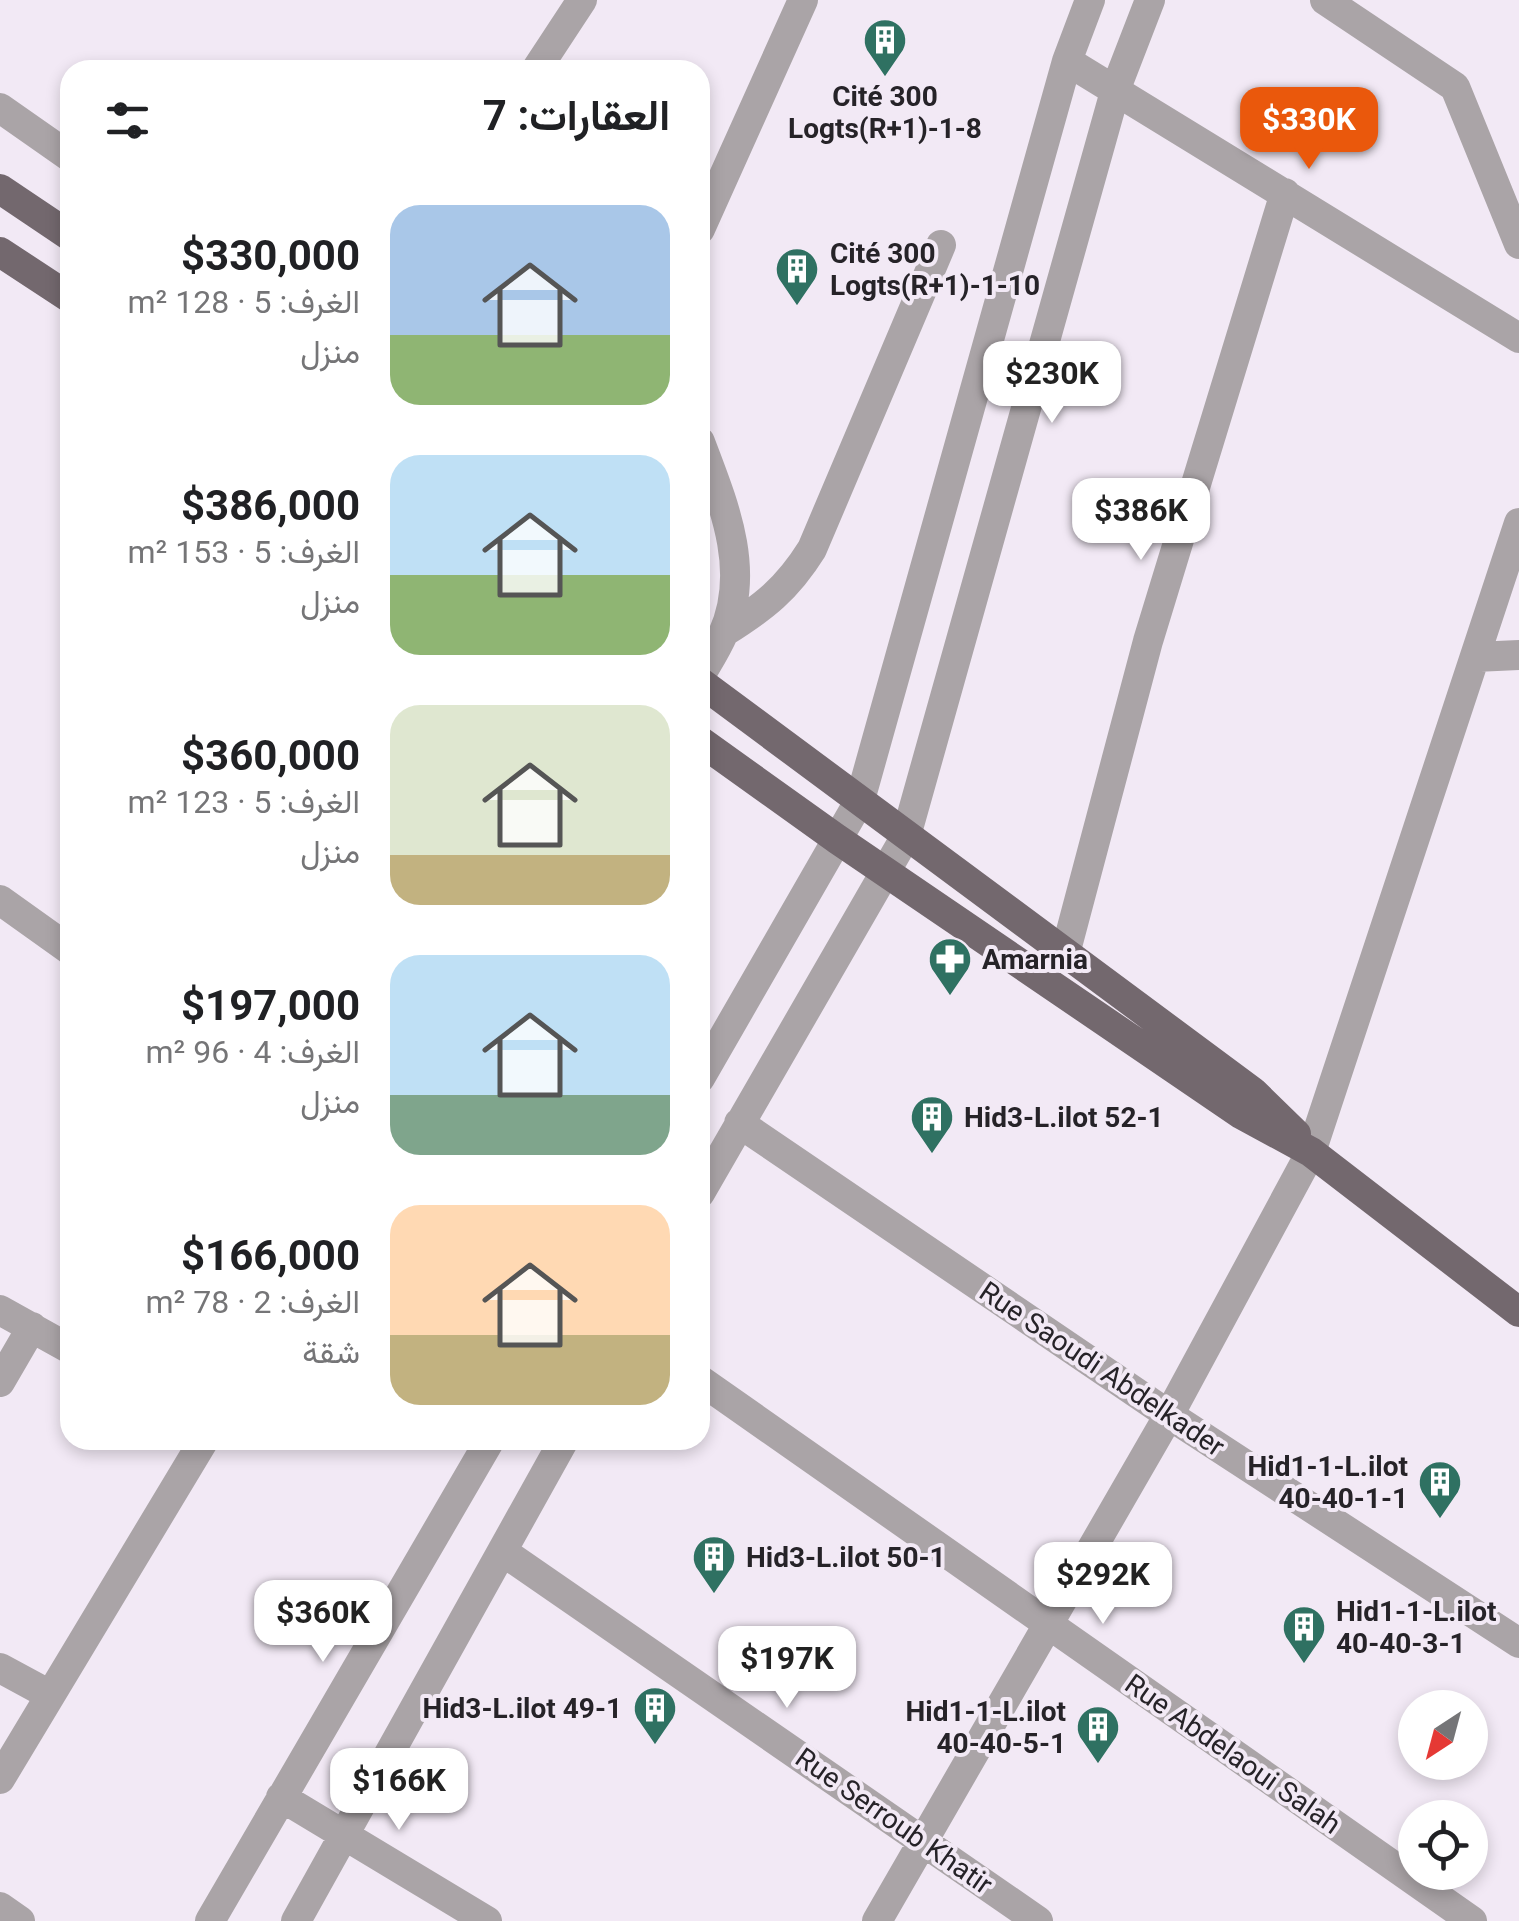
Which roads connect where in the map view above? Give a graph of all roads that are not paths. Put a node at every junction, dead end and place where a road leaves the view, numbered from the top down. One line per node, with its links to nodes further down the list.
1 (582, 0): 6 (street)
2 (802, 0): 13 (street)
3 (1090, 0): 7 (street)
4 (1150, 0): 8 (street)
5 (1341, 4): 15 (street)
6 (549, 60)
7 (1067, 61): 8 (street); 28 (street)
8 (1116, 88): 12 (street); 29 (street)
9 (0, 108): 10 (street)
10 (60, 149)
11 (0, 189): 14 (main road)
12 (1285, 193): 19 (street); 34 (street)
13 (710, 207)
14 (60, 229)
15 (1519, 244)
16 (940, 246): 22 (street)
17 (0, 252): 18 (main road)
18 (60, 291)
19 (1519, 338)
20 (710, 468): 22 (street)
21 (1519, 523): 24 (street)
22 (724, 632): 25 (street)
23 (1519, 655): 24 (street)
24 (1475, 657): 37 (street)
25 (710, 659)
26 (710, 687): 28 (main road)
27 (710, 747): 30 (main road)
28 (860, 800): 29 (main road); 30 (street)
29 (906, 836): 31 (street); 34 (main road)
30 (837, 839): 31 (main road); 35 (street)
31 (886, 871): 36 (street); 37 (main road)
32 (0, 900): 33 (street)
33 (60, 943)
34 (1065, 954): 37 (main road)
35 (710, 1058)
36 (739, 1123): 38 (street); 45 (street, Rue Saoudi Abdelkader)
37 (1311, 1152): 40 (main road); 45 (street)
38 (710, 1176)
39 (0, 1310): 41 (street)
40 (1519, 1312)
41 (32, 1328): 42 (street); 43 (street)
42 (60, 1343)
43 (0, 1382)
44 (710, 1387): 50 (street, Rue Abdelaoui Salah)
45 (1169, 1415): 50 (street); 51 (street, Rue Saoudi Abdelkader)
46 (198, 1450): 53 (street)
47 (484, 1450): 55 (street)
48 (558, 1450): 49 (street)
49 (502, 1551): 56 (street); 57 (street, Rue Serroub Khatir)
50 (1049, 1626): 57 (street); 65 (street, Rue Abdelaoui Salah)
51 (1519, 1643)
52 (0, 1668): 53 (street)
53 (50, 1695): 54 (street)
54 (0, 1778)
55 (281, 1797): 56 (street); 60 (street)
56 (344, 1834): 61 (street); 62 (street)
57 (924, 1842): 63 (street); 64 (street, Rue Serroub Khatir)
58 (0, 1906): 59 (street)
59 (20, 1921)
60 (210, 1921)
61 (296, 1921)
62 (487, 1921)
63 (877, 1921)
64 (1038, 1921)
65 (1472, 1921)

